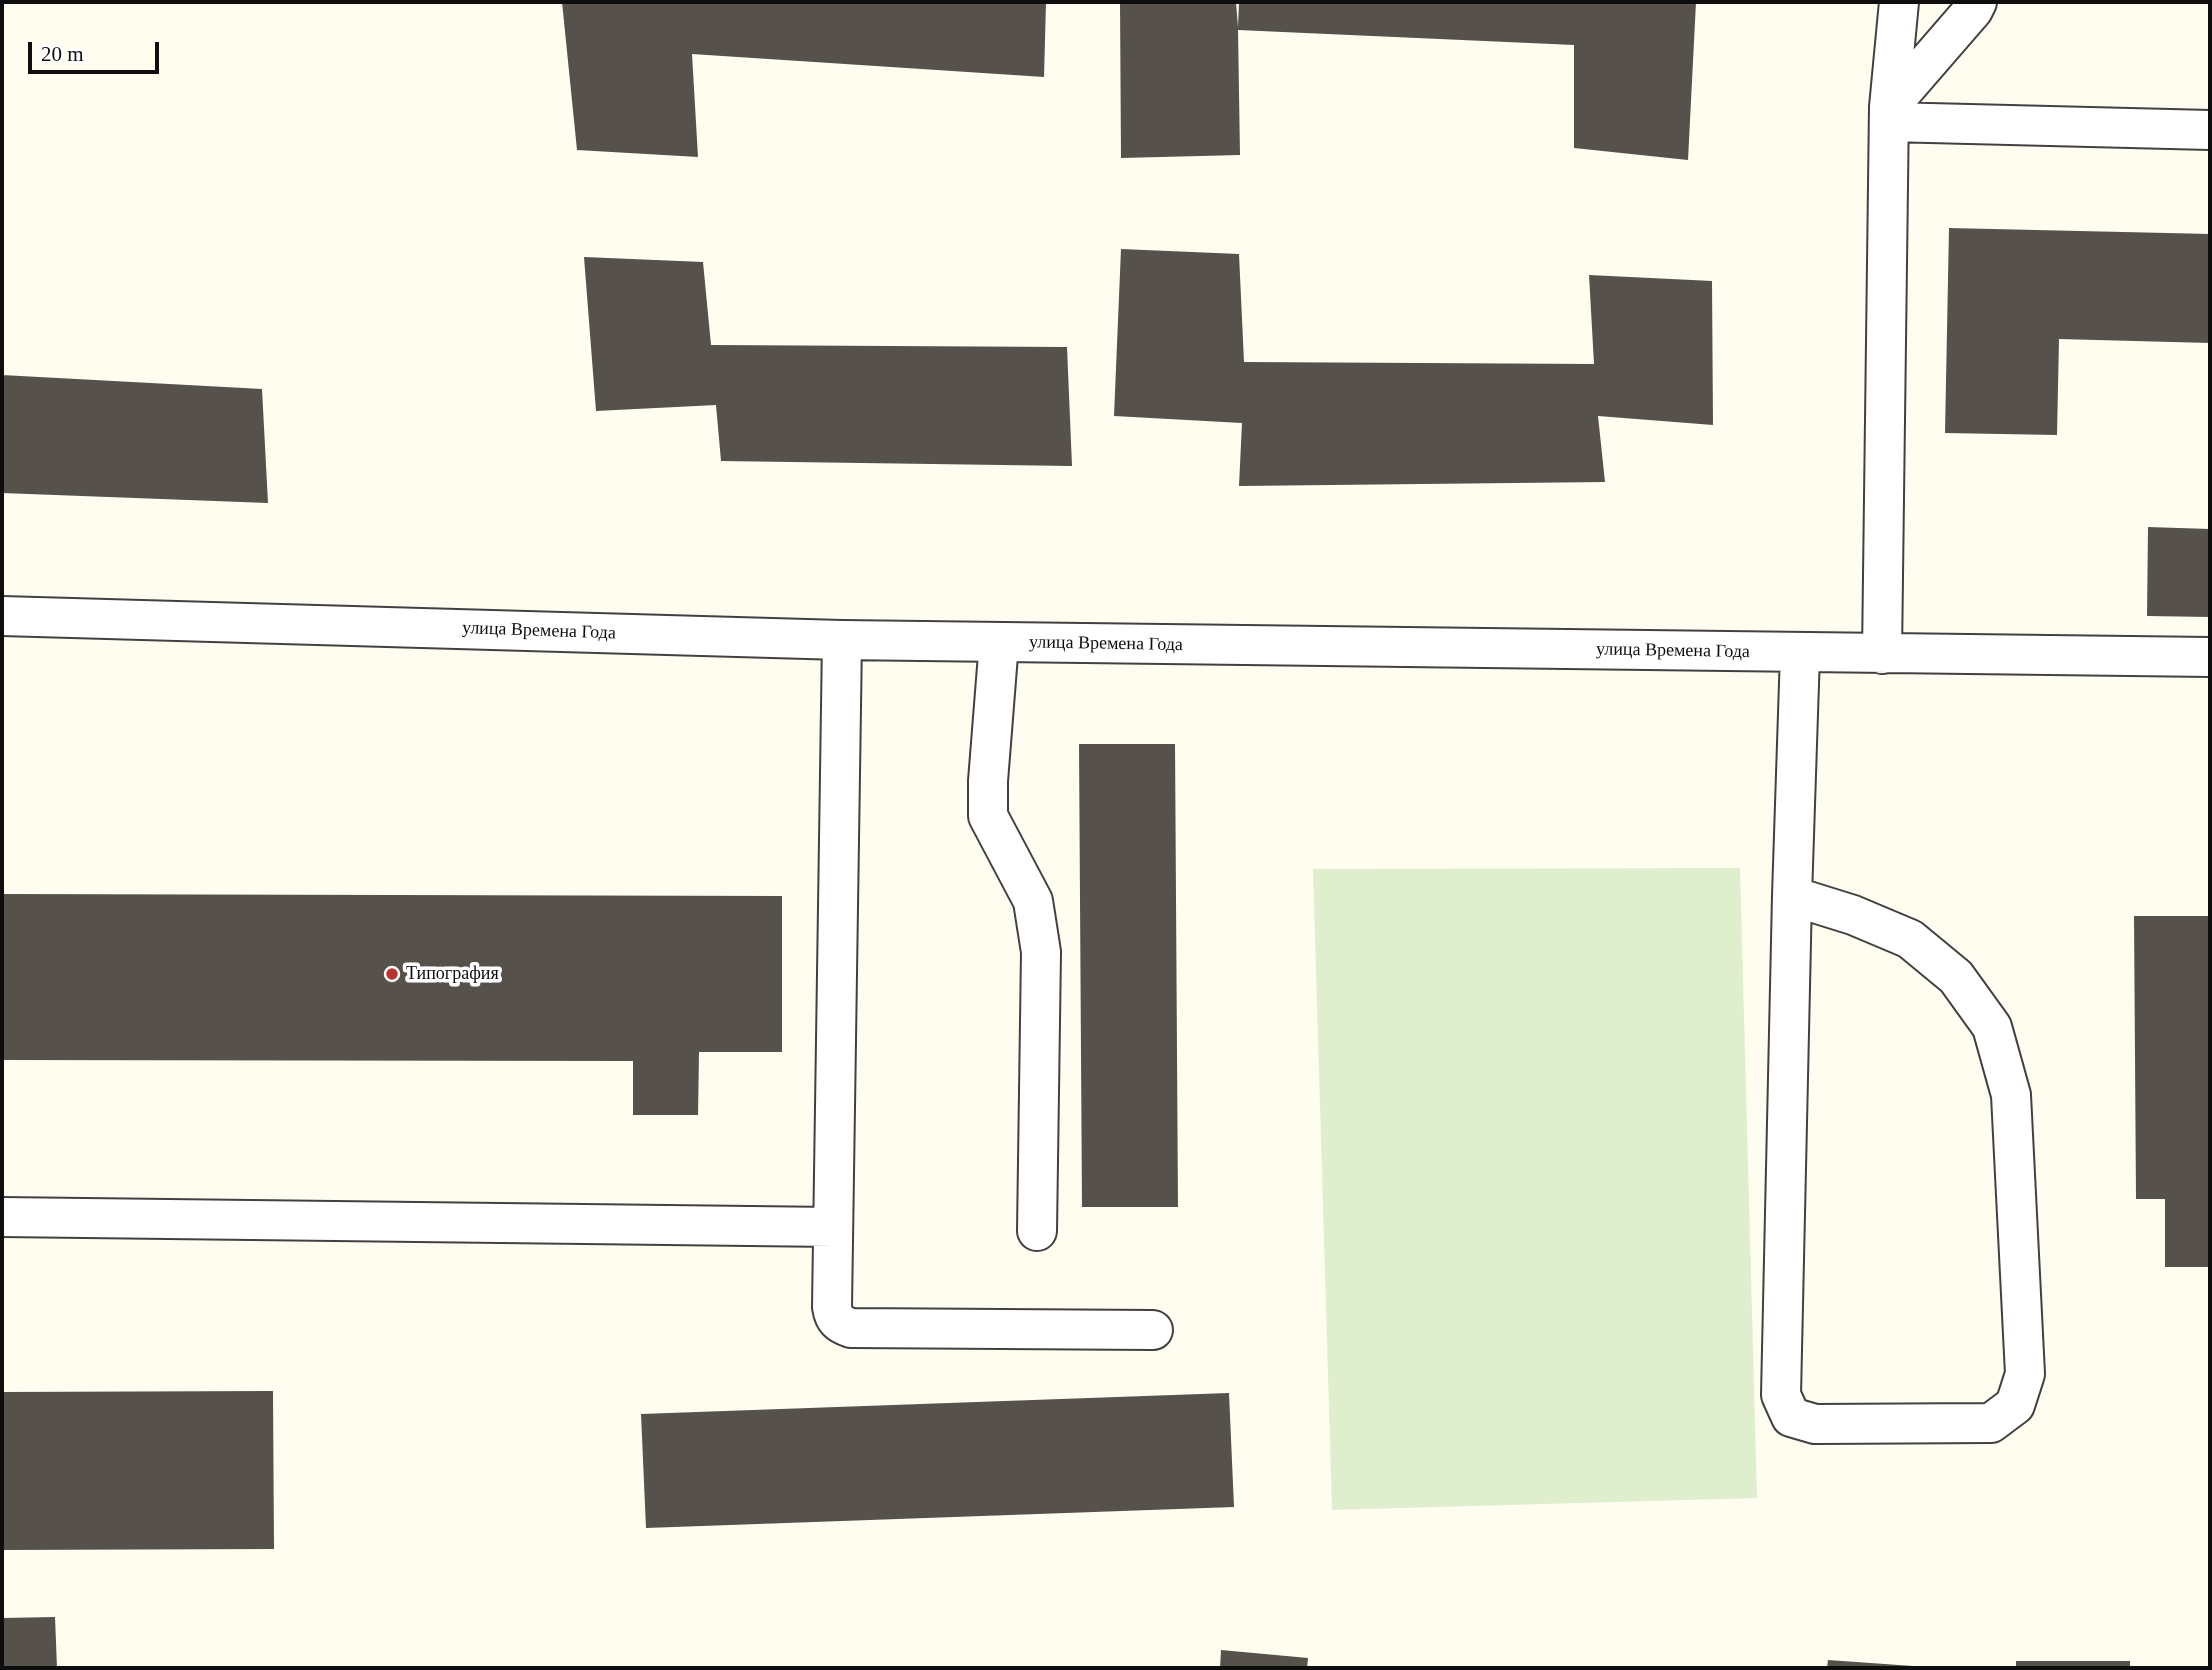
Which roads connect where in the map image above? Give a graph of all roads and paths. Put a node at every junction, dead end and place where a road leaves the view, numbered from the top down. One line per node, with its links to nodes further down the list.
1 (1899, 2): 3 (street)
2 (1977, 2): 3 (street)
3 (1889, 115): 4 (street); 9 (street)
4 (2210, 130)
5 (2, 616): 6 (street, улица Времена Года)
6 (842, 640): 7 (street, улица Времена Года); 13 (street)
7 (999, 642): 8 (street, улица Времена Года); 14 (street)
8 (1800, 653): 9 (street, улица Времена Года); 11 (street)
9 (1882, 654): 10 (street, улица Времена Года)
10 (2210, 657)
11 (1792, 896): 11 (street)
12 (2, 1217): 13 (street)
13 (833, 1227): 15 (street)
14 (1037, 1231)
15 (1153, 1330)

